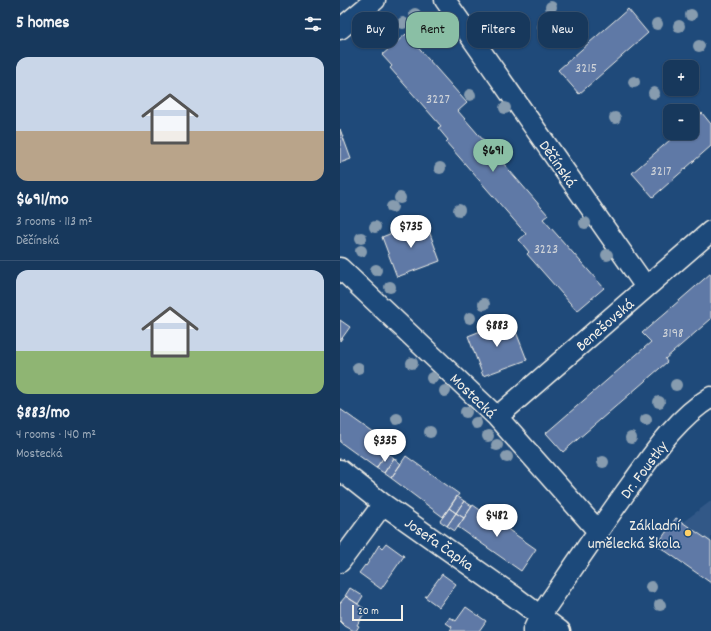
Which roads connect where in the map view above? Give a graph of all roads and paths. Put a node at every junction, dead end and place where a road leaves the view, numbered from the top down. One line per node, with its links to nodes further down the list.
1 (375, 0): 3 (street)
2 (445, 0): 6 (street, Děčínská)
3 (340, 29)
4 (711, 231): 6 (street, Benešovská)
5 (340, 268): 8 (street, Mostecká)
6 (646, 287): 8 (street, Benešovská)
7 (711, 398): 11 (street, Dr. Foustky)
8 (497, 417): 11 (street, Mostecká)
9 (340, 470): 10 (street, Josefa Čapka)
10 (383, 504): 12 (street); 13 (street, Josefa Čapka)
11 (598, 531): 13 (street, Dr. Foustky)
12 (340, 562)
13 (536, 624): 14 (street, Josefa Čapka)
14 (560, 631)

